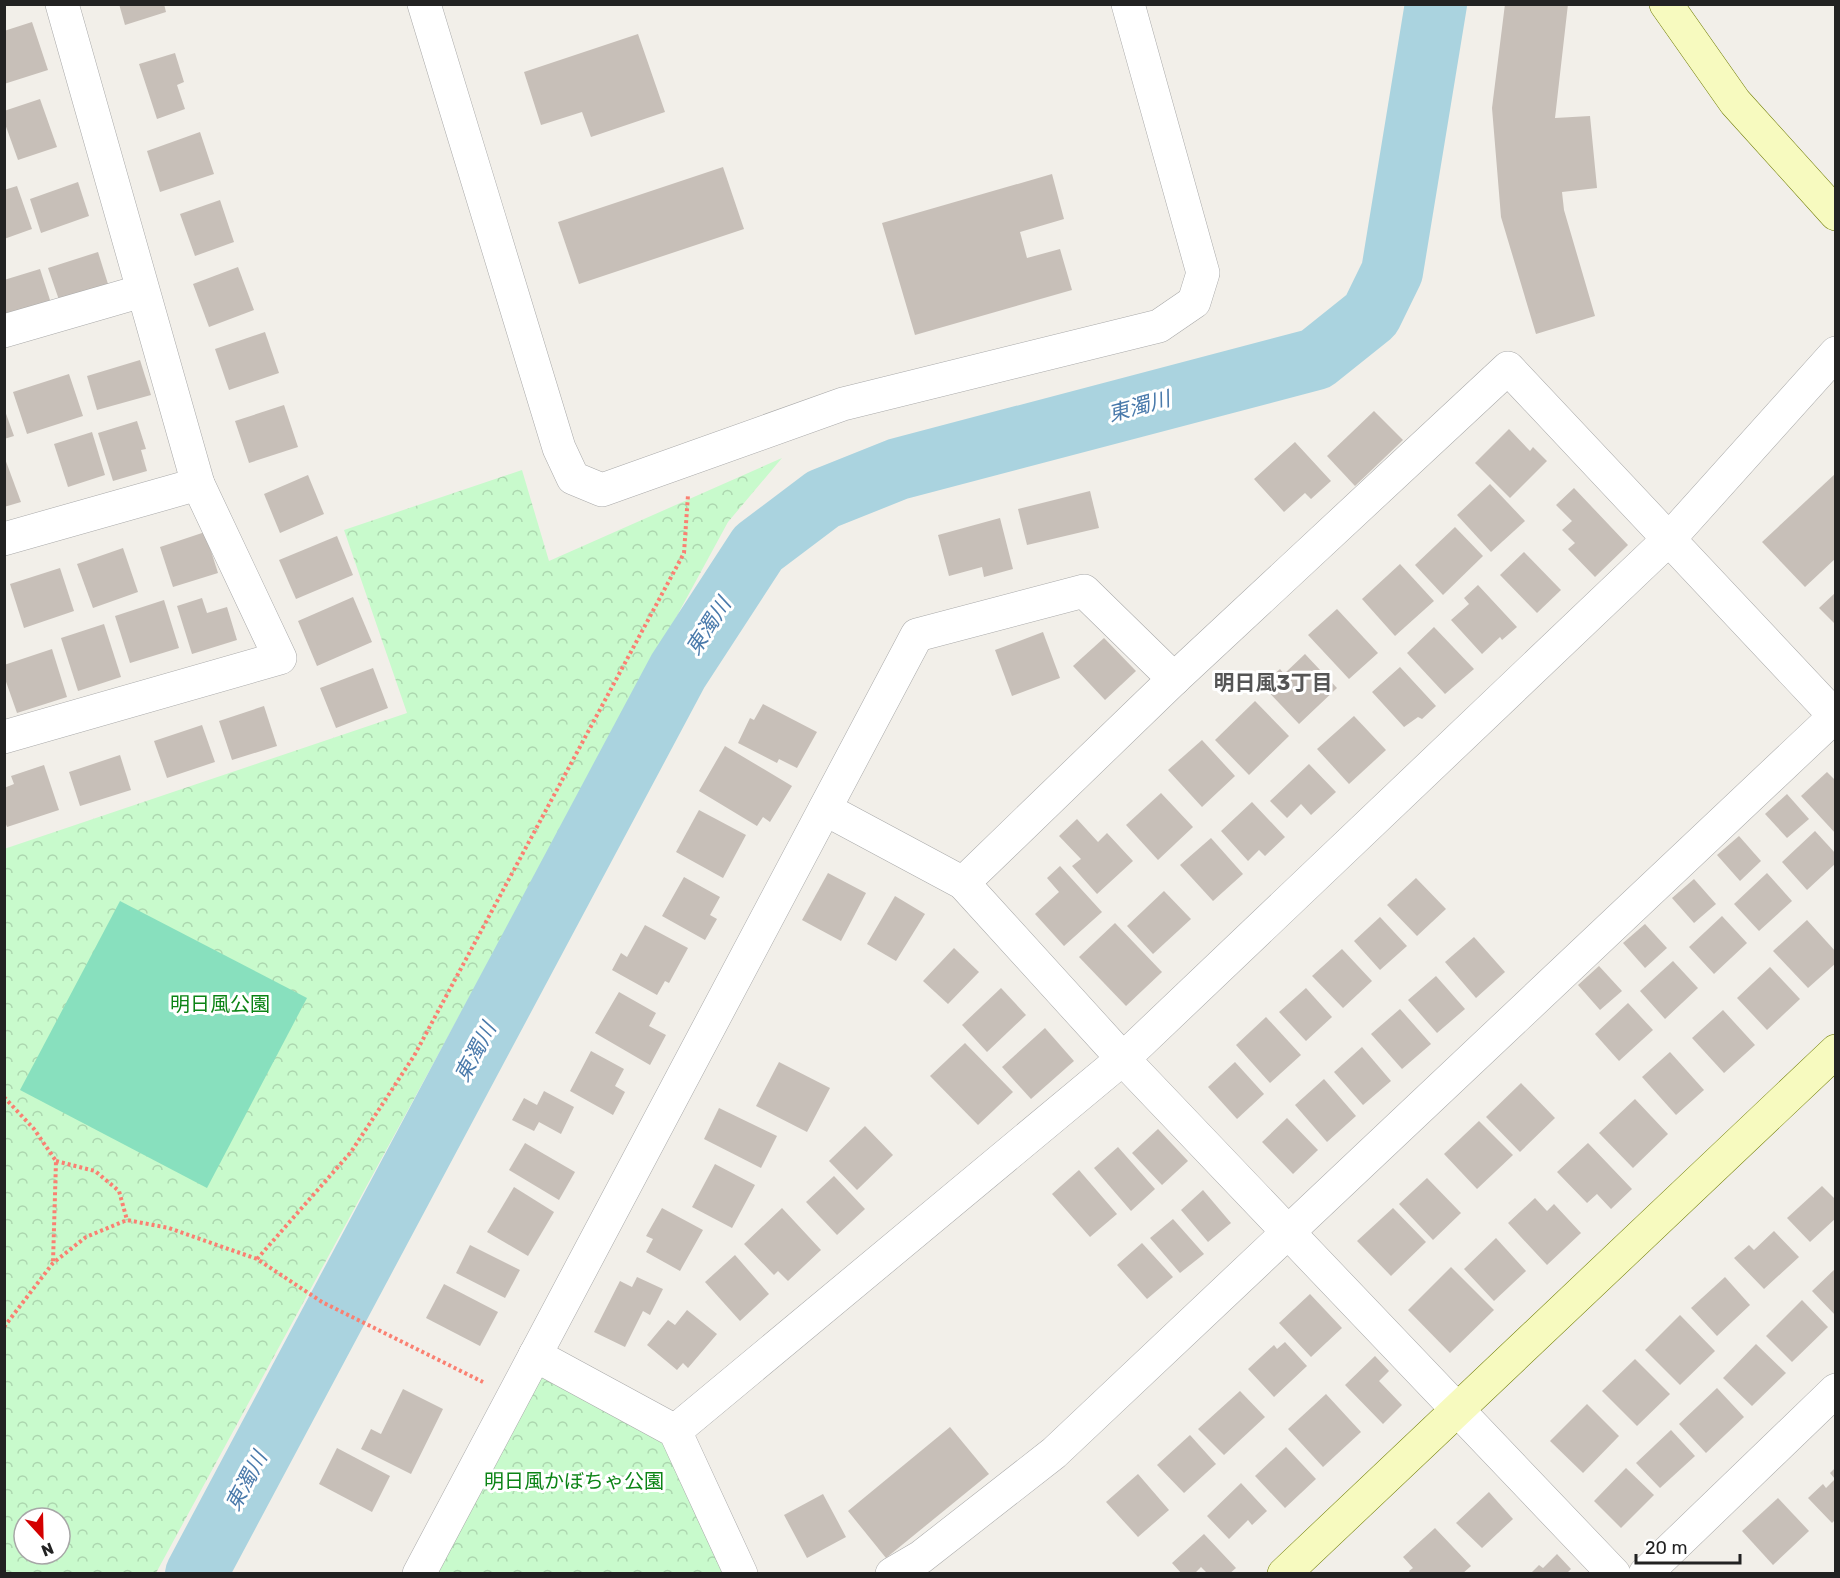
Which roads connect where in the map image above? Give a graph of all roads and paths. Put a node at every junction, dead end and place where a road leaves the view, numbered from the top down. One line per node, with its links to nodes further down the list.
1 (62, 4): 6 (street)
2 (424, 4): 9 (street)
3 (1128, 4): 9 (street)
4 (1666, 4): 5 (street)
5 (1836, 214)
6 (142, 291): 7 (street); 10 (street)
7 (4, 331)
8 (1836, 353): 12 (street)
9 (691, 458): 24 (path)
10 (198, 484): 11 (street); 15 (street)
11 (4, 539)
12 (1669, 539): 13 (street); 14 (street); 19 (street)
13 (1174, 679): 16 (street); 17 (street)
14 (1835, 717): 23 (street)
15 (4, 737)
16 (825, 809): 17 (street); 27 (street)
17 (963, 883): 19 (street)
18 (1836, 1051): 30 (street)
19 (1123, 1059): 23 (street); 31 (street)
20 (4, 1097): 21 (path)
21 (56, 1161): 22 (path); 25 (path)
22 (127, 1220): 24 (path); 25 (path)
23 (1289, 1234): 30 (street); 34 (street)
24 (256, 1259): 29 (path)
25 (53, 1263): 26 (path)
26 (4, 1327)
27 (535, 1355): 29 (street); 31 (street)
28 (1836, 1390): 37 (street)
29 (513, 1396): 32 (street)
30 (1456, 1409): 35 (street); 36 (street)
31 (675, 1431): 33 (street)
32 (419, 1574)
33 (741, 1574)
34 (892, 1574)
35 (1284, 1574)
36 (1614, 1574)
37 (1645, 1574)

